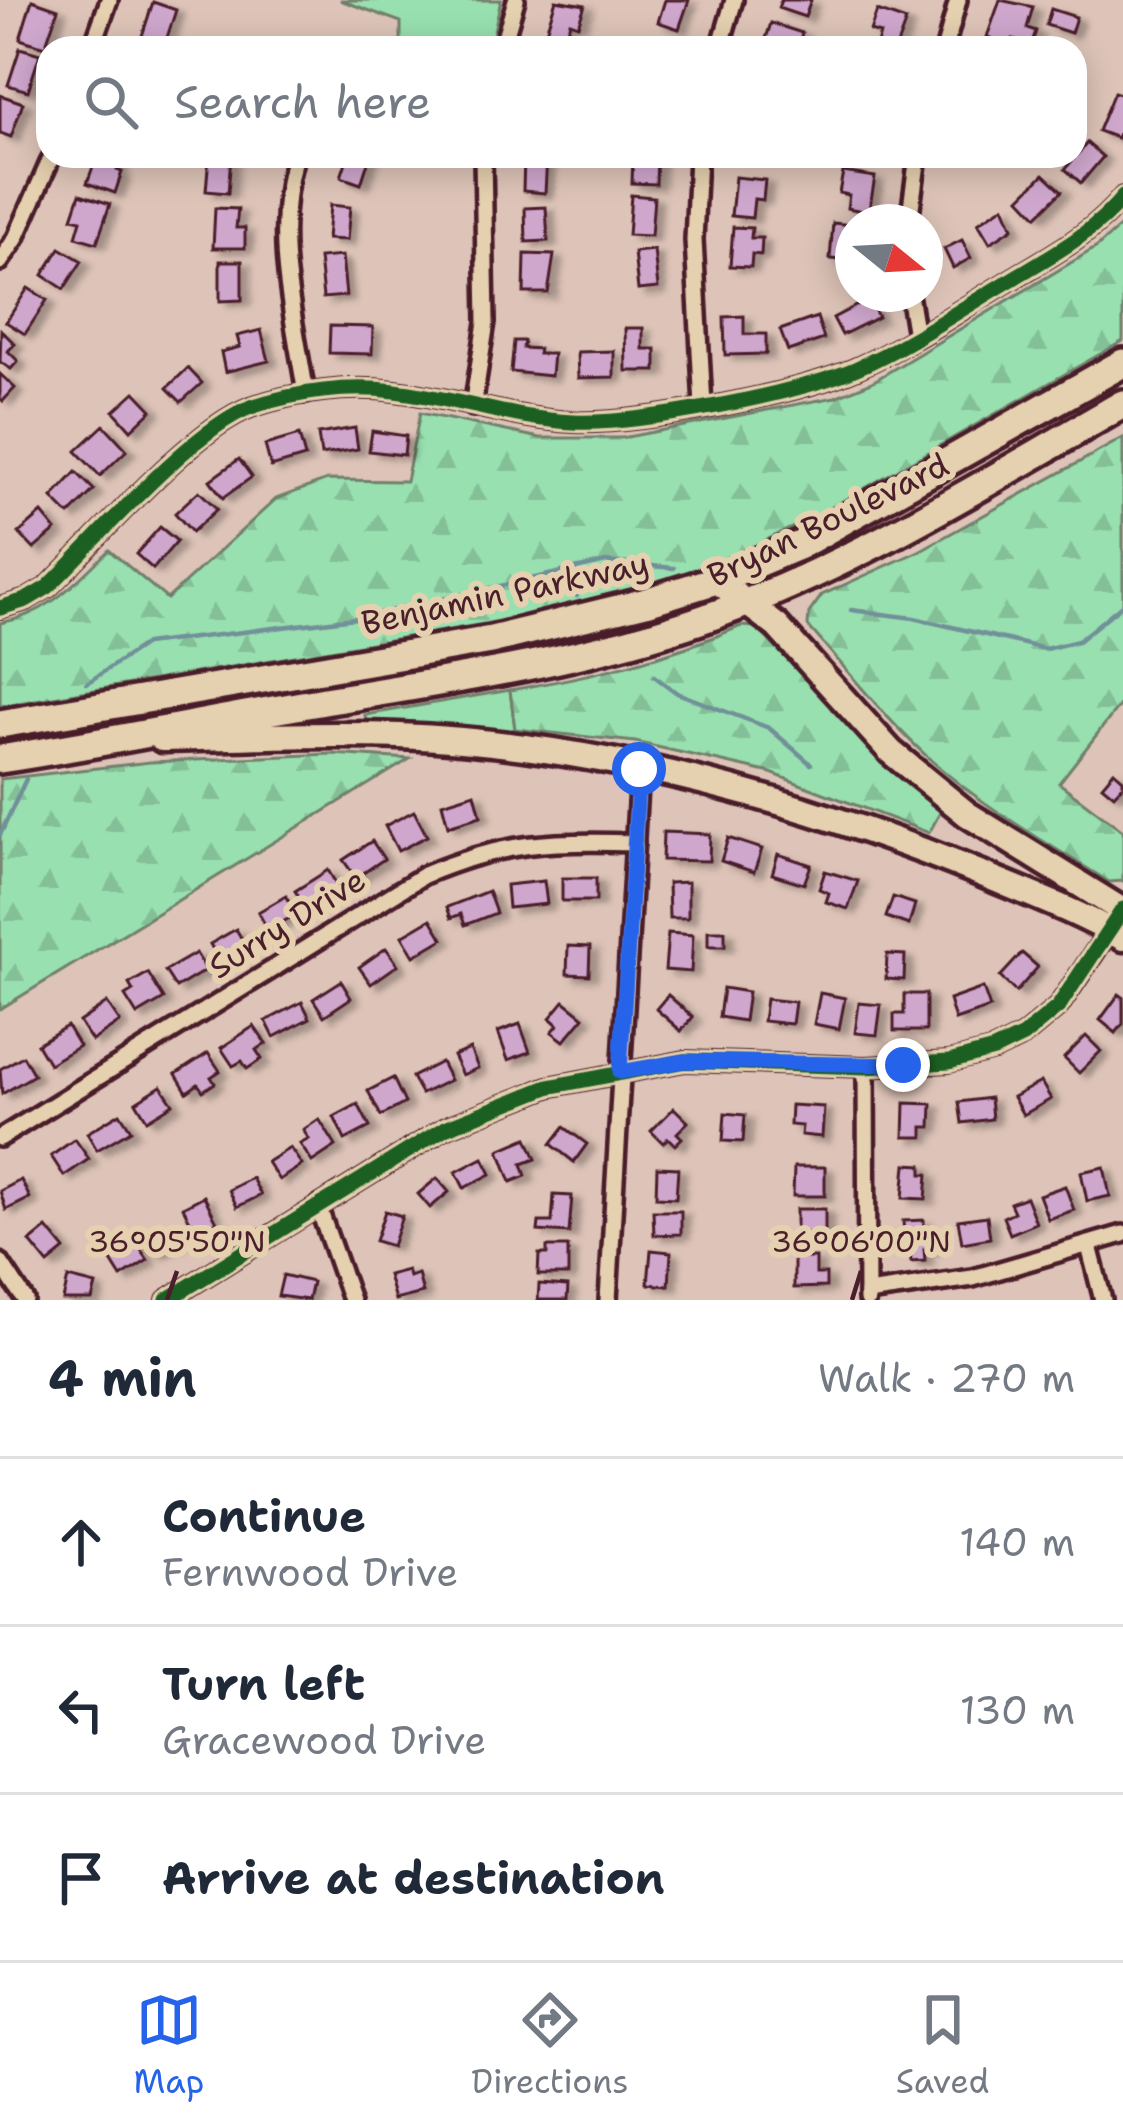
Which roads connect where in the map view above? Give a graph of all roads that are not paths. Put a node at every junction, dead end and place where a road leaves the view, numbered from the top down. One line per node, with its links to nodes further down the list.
1 (109, 0): 5 (street)
2 (516, 0): 6 (street)
3 (734, 0): 7 (street)
4 (958, 0): 8 (street)
5 (96, 36)
6 (506, 36)
7 (724, 36)
8 (948, 36)
9 (47, 168): 16 (street)
10 (292, 168): 20 (street)
11 (483, 168): 23 (street)
12 (697, 168): 22 (street)
13 (917, 168): 15 (street)
14 (1123, 197): 18 (street)
15 (912, 204)
16 (0, 262)
17 (912, 312): 18 (street)
18 (916, 336): 22 (street)
19 (1123, 363): 24 (highway, Bryan Boulevard)
20 (306, 394): 23 (street); 26 (street)
21 (1123, 404): 25 (highway, Bryan Boulevard)
22 (703, 406): 23 (street)
23 (473, 407)
24 (716, 580): 25 (main road); 27 (highway, Benjamin Parkway)
25 (745, 602): 28 (highway, Bryan Boulevard); 32 (main road)
26 (0, 608)
27 (0, 724)
28 (124, 740): 29 (highway); 30 (main road)
29 (0, 759)
30 (639, 769): 31 (street); 32 (main road)
31 (635, 843): 34 (street); 35 (street, Surry Drive)
32 (1120, 920): 33 (street)
33 (866, 1067): 34 (street); 40 (street)
34 (620, 1072): 36 (street); 44 (street)
35 (0, 1138)
36 (318, 1206): 42 (street); 43 (street)
37 (1123, 1234): 38 (street)
38 (1089, 1246): 40 (street); 45 (street)
39 (0, 1262): 41 (street)
40 (867, 1296)
41 (25, 1300)
42 (167, 1300)
43 (352, 1300)
44 (608, 1300)
45 (1103, 1300)

